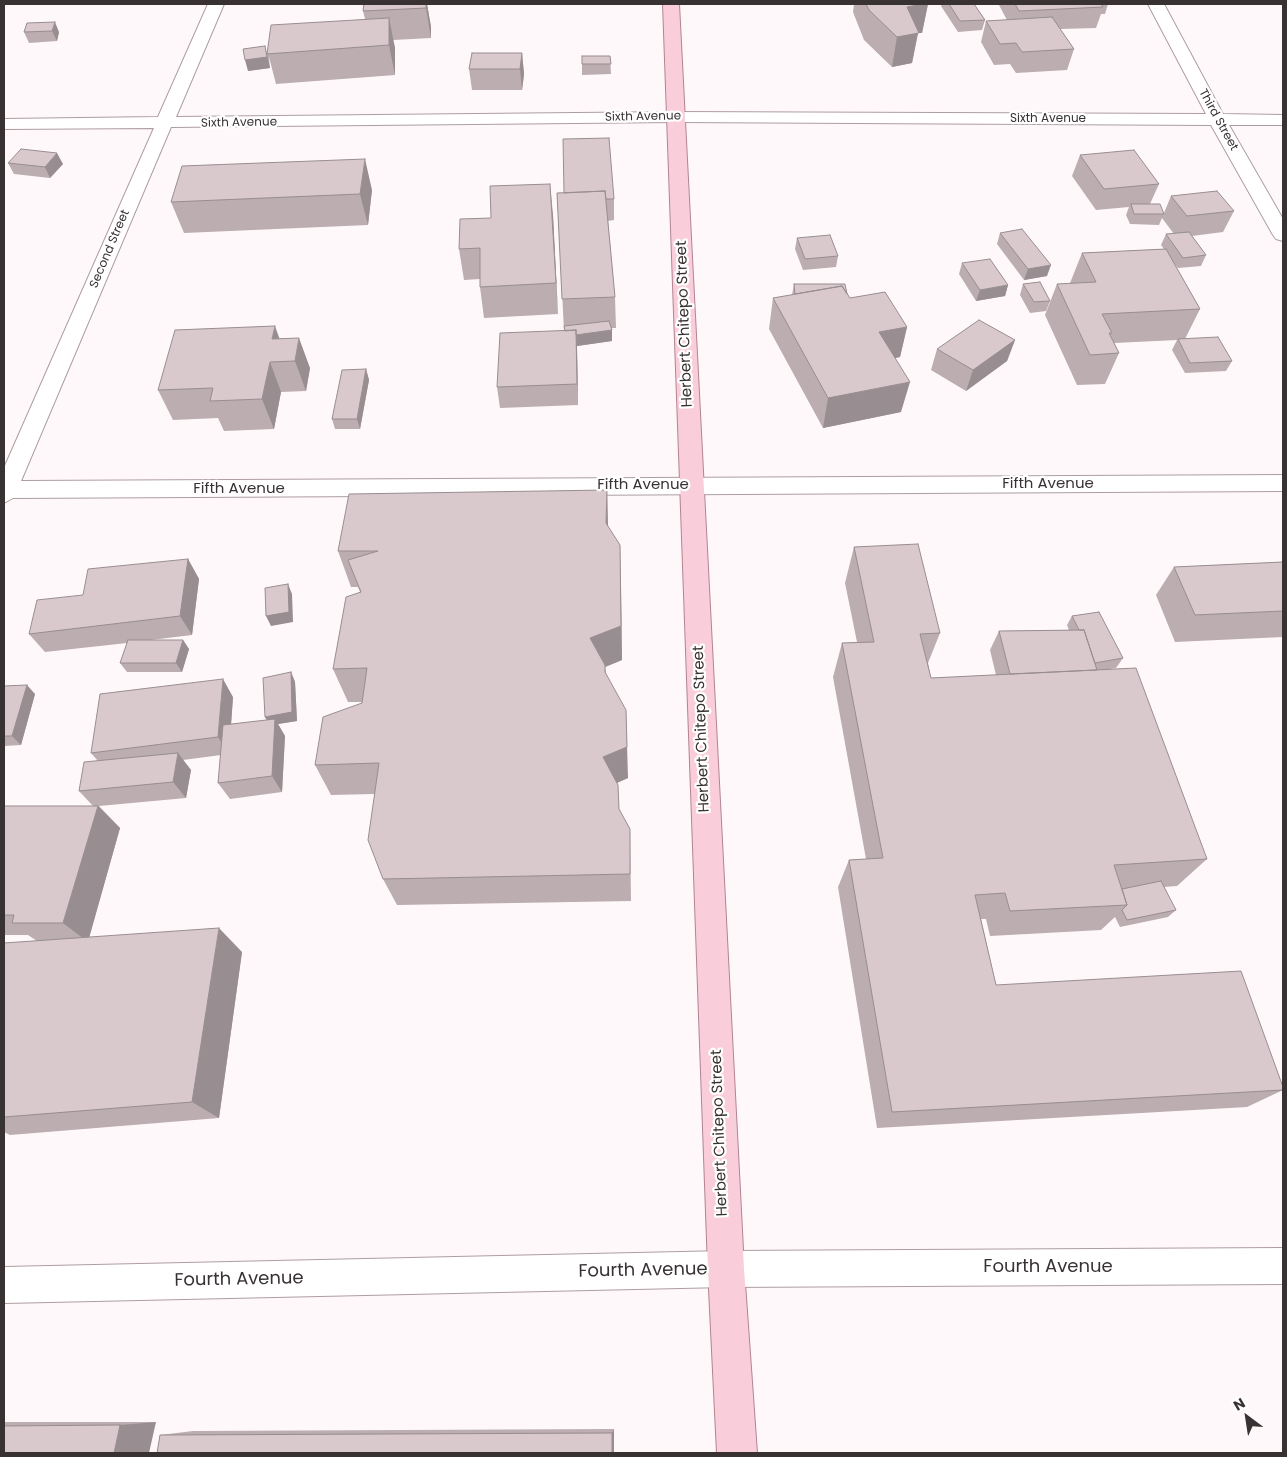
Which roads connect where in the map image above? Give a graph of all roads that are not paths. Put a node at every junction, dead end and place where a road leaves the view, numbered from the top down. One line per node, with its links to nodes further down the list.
1 (216, 4): 8 (street, Second Street)
2 (672, 4): 4 (main road, Herbert Chitepo Street)
3 (1156, 4): 6 (street, Third Street)
4 (676, 117): 6 (street, Sixth Avenue); 8 (street, Sixth Avenue); 11 (main road, Herbert Chitepo Street)
5 (1283, 120): 6 (street, Sixth Avenue)
6 (1218, 121): 9 (street, Third Street)
7 (4, 124): 8 (street, Sixth Avenue)
8 (164, 124): 12 (street, Second Street)
9 (1283, 235)
10 (1283, 483): 11 (street, Fifth Avenue)
11 (692, 485): 12 (street, Fifth Avenue); 14 (main road, Herbert Chitepo Street)
12 (4, 492)
13 (1283, 1266): 14 (street, Fourth Avenue)
14 (726, 1269): 15 (street, Fourth Avenue); 16 (main road, Herbert Chitepo Street)
15 (4, 1285)
16 (737, 1453)

